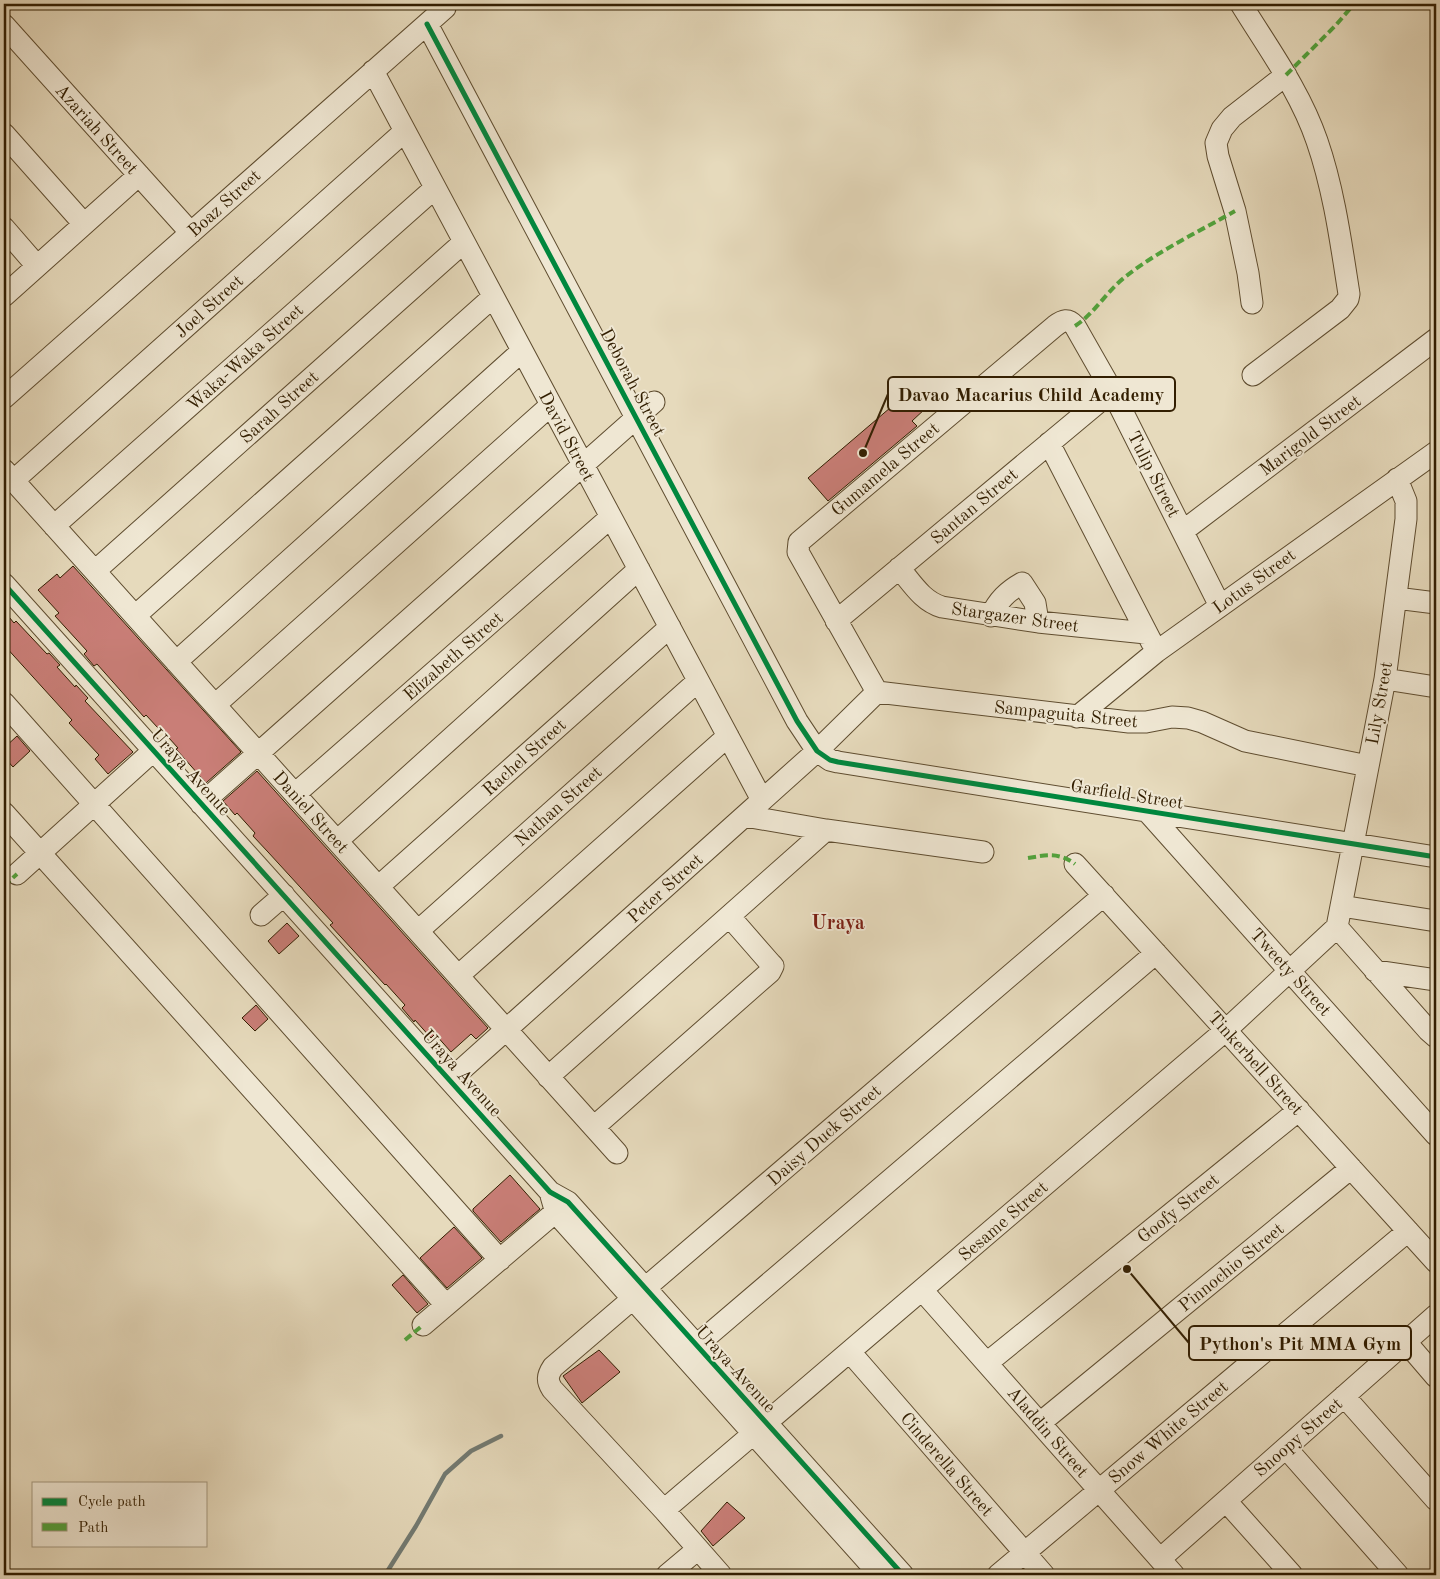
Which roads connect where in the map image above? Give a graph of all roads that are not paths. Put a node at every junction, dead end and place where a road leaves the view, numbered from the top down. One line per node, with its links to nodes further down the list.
1 (1240, 4): 6 (street)
2 (445, 8): 3 (street, Boaz Street)
3 (427, 24): 5 (street, Boaz Street); 27 (street, Deborah Street)
4 (4, 25): 9 (street, Azariah Street)
5 (373, 71): 7 (street, David Street); 13 (street, Boaz Street)
6 (1286, 75): 18 (street); 22 (street)
7 (405, 131): 10 (street, David Street); 31 (street, Joel Street)
8 (4, 134): 11 (street)
9 (139, 175): 11 (street); 13 (street, Azariah Street)
10 (436, 188): 14 (street, David Street); 34 (street, Waka-Waka Street)
11 (84, 224): 15 (street)
12 (4, 228): 15 (street)
13 (191, 232): 24 (street, Boaz Street)
14 (464, 242): 17 (street, David Street); 38 (street, Sarah Street)
15 (37, 266): 16 (street)
16 (4, 296)
17 (493, 297): 21 (street, David Street); 43 (street)
18 (1252, 303)
19 (1067, 320): 23 (street, Tulip Street); 45 (street, Gumamela Street)
20 (1436, 339): 35 (street, Marigold Street)
21 (522, 351): 26 (street, David Street); 49 (street)
22 (1253, 376)
23 (1112, 390): 28 (street, Santan Street); 35 (street, Tulip Street)
24 (4, 398)
25 (654, 402): 27 (street)
26 (551, 405): 30 (street, David Street); 55 (street)
27 (636, 418): 30 (street); 59 (street, Deborah Street)
28 (1049, 443): 36 (street, Santan Street); 48 (street)
29 (1436, 452): 32 (street, Lotus Street)
30 (583, 465): 33 (street, David Street); 60 (street)
31 (9, 475): 34 (street, Daniel Street)
32 (1397, 479): 40 (street, Lily Street); 42 (street, Lotus Street)
33 (611, 517): 37 (street, David Street); 62 (street, Elizabeth Street)
34 (54, 526): 38 (street, Daniel Street)
35 (1183, 531): 42 (street, Tulip Street)
36 (899, 568): 44 (street, Stargazer Street); 45 (street, Santan Street)
37 (639, 569): 47 (street, David Street); 70 (street)
38 (95, 571): 43 (street, Daniel Street)
39 (4, 584): 58 (street, Uraya Avenue)
40 (1396, 598): 41 (street); 50 (street, Lily Street)
41 (1436, 603)
42 (1220, 606): 48 (street, Lotus Street)
43 (135, 616): 49 (street, Daniel Street)
44 (991, 616): 46 (street, Stargazer Street); 46 (street)
45 (836, 621): 53 (street)
46 (1038, 622): 48 (street, Stargazer Street)
47 (670, 627): 51 (street, David Street); 77 (street, Rachel Street)
48 (1151, 642): 56 (street, Lotus Street)
49 (176, 662): 55 (street, Daniel Street)
50 (1385, 679): 52 (street); 61 (street, Lily Street)
51 (698, 681): 57 (street, David Street); 85 (street, Nathan Street)
52 (1436, 687)
53 (877, 692): 56 (street, Sampaguita Street); 59 (street, Peter Street)
54 (4, 703): 64 (street)
55 (215, 705): 60 (street, Daniel Street)
56 (1077, 717): 61 (street, Sampaguita Street)
57 (728, 736): 63 (street, David Street); 89 (street)
58 (153, 751): 64 (street); 65 (street, Uraya Avenue)
59 (817, 751): 63 (street, Peter Street); 66 (street, Garfield Street)
60 (258, 754): 62 (street, Daniel Street); 65 (street)
61 (1368, 766): 71 (street, Lily Street)
62 (295, 794): 70 (street, Daniel Street)
63 (762, 800): 68 (street, Peter Street)
64 (94, 804): 73 (street); 103 (street)
65 (202, 804): 79 (street, Uraya Avenue)
66 (1146, 810): 71 (street, Garfield Street); 87 (street, Tweety Street)
67 (4, 813): 73 (street)
68 (745, 816): 69 (street); 91 (street, Peter Street)
69 (826, 830): 72 (street); 82 (street)
70 (337, 842): 77 (street, Daniel Street)
71 (1353, 845): 74 (street, Garfield Street); 80 (street, Lily Street)
72 (983, 852)
73 (40, 853): 76 (street); 107 (street)
74 (1436, 858)
75 (1075, 864): 78 (street, Tinkerbell Street)
76 (17, 874)
77 (378, 887): 85 (street, Daniel Street)
78 (1104, 895): 86 (street, Tinkerbell Street); 106 (street, Daisy Duck Street)
79 (284, 896): 81 (street); 95 (street, Uraya Avenue)
80 (1341, 906): 83 (street); 84 (street, Lily Street)
81 (261, 915)
82 (730, 917): 94 (street); 97 (street)
83 (1436, 921)
84 (1337, 927): 87 (street, Sesame Street); 88 (street)
85 (418, 931): 89 (street, Daniel Street)
86 (1156, 953): 92 (street, Tinkerbell Street); 111 (street)
87 (1290, 971): 92 (street, Sesame Street); 98 (street, Tweety Street)
88 (1375, 971): 90 (street); 93 (street)
89 (458, 976): 91 (street, Daniel Street)
90 (1436, 980)
91 (506, 1030): 94 (street, Daniel Street); 95 (street, Peter Street)
92 (1226, 1030): 96 (street, Tinkerbell Street); 105 (street, Sesame Street)
93 (1436, 1037)
94 (548, 1076): 97 (street, Daniel Street)
95 (450, 1080): 101 (street, Uraya Avenue)
96 (1299, 1110): 100 (street, Tinkerbell Street); 113 (street, Goofy Street)
97 (594, 1127): 99 (street, Daniel Street)
98 (1436, 1135)
99 (617, 1153)
100 (1351, 1168): 102 (street, Tinkerbell Street); 116 (street, Pinnochio Street)
101 (562, 1207): 103 (street); 106 (street, Uraya Avenue)
102 (1408, 1231): 104 (street, Tinkerbell Street); 119 (street, Snow White Street)
103 (500, 1260): 107 (street)
104 (1436, 1262)
105 (922, 1290): 112 (street, Sesame Street); 113 (street, Aladdin Street)
106 (639, 1294): 111 (street, Uraya Avenue); 122 (street, Daisy Duck Street)
107 (446, 1305): 109 (street)
108 (1436, 1315): 110 (street, Snoopy Street)
109 (423, 1324)
110 (1406, 1342): 114 (street); 115 (street, Snoopy Street)
111 (690, 1351): 117 (street, Uraya Avenue)
112 (850, 1352): 117 (street, Sesame Street); 125 (street, Cinderella Street)
113 (987, 1363): 116 (street, Aladdin Street)
114 (1436, 1377)
115 (1344, 1396): 118 (street, Snoopy Street); 120 (street)
116 (1040, 1423): 119 (street, Aladdin Street)
117 (760, 1428): 122 (street, Sesame Street); 123 (street, Uraya Avenue)
118 (1286, 1448): 121 (street, Snoopy Street); 135 (street)
119 (1099, 1490): 125 (street, Snow White Street); 126 (street, Aladdin Street)
120 (1436, 1500)
121 (1226, 1501): 126 (street, Snoopy Street); 134 (street)
122 (664, 1510): 124 (street)
123 (848, 1527): 129 (street, Uraya Avenue); 130 (street, Uraya Avenue)
124 (698, 1549): 127 (street); 128 (street)
125 (1024, 1553): 131 (street, Snow White Street); 132 (street, Cinderella Street)
126 (1160, 1559): 133 (street, Aladdin Street)
127 (667, 1575)
128 (721, 1575)
129 (880, 1575)
130 (903, 1575)
131 (998, 1575)
132 (1044, 1575)
133 (1174, 1575)
134 (1292, 1575)
135 (1398, 1575)

